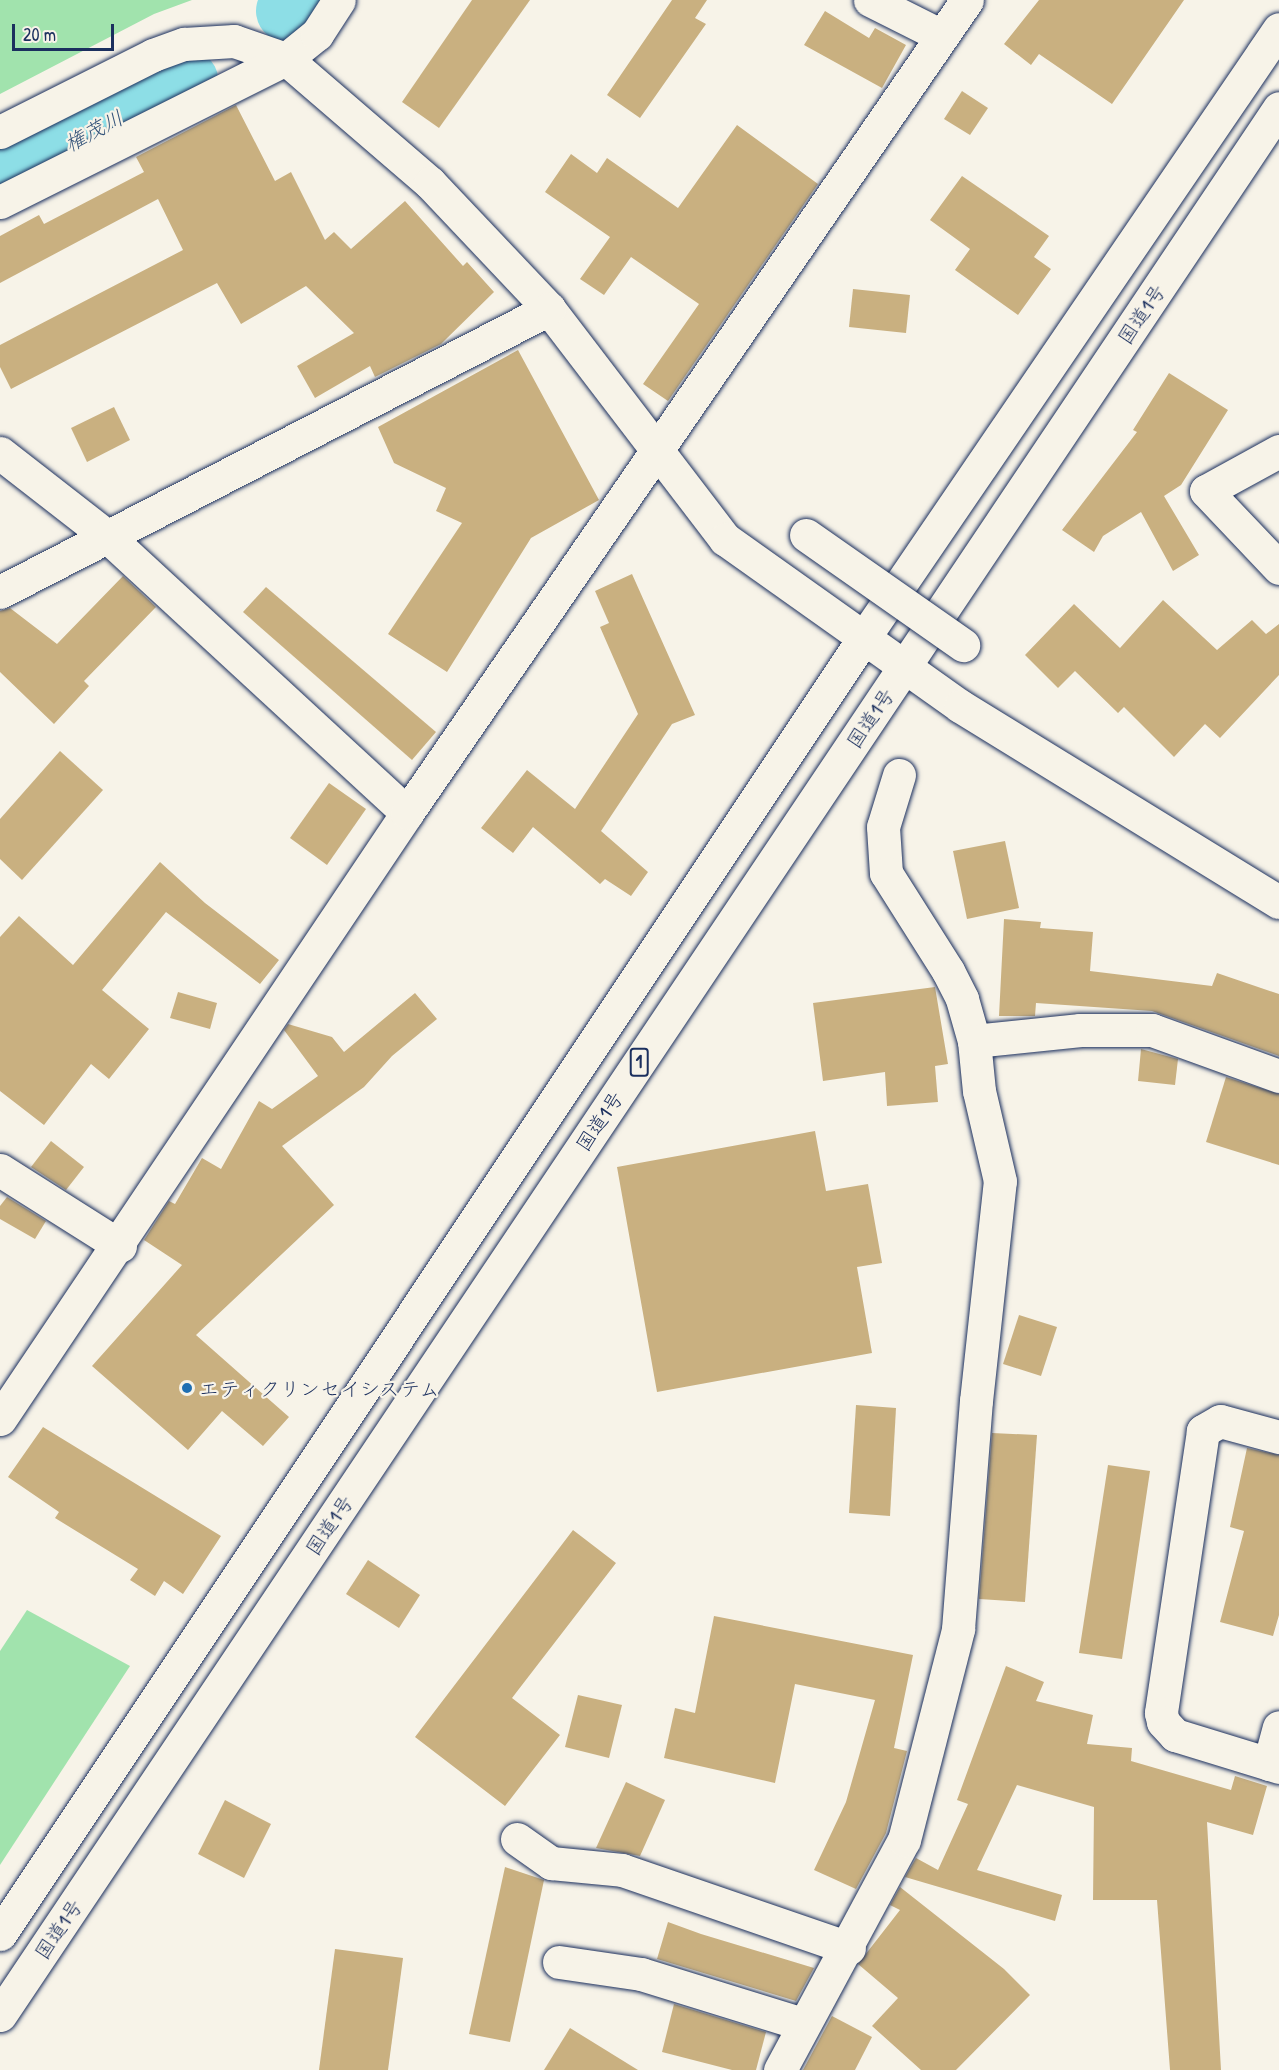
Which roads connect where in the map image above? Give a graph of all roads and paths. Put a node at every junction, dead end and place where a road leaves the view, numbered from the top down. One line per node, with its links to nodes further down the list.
1 (339, 0): 6 (main road)
2 (870, 0): 5 (main road)
3 (967, 0): 5 (main road)
4 (1279, 28): 18 (main road)
5 (942, 36): 11 (main road)
6 (286, 59): 8 (main road); 9 (main road); 10 (main road)
7 (1279, 108): 20 (main road, 国道1号 / 1)
8 (0, 132)
9 (0, 202)
10 (549, 309): 11 (main road); 15 (main road)
11 (657, 450): 18 (main road); 22 (main road)
12 (1279, 451): 16 (main road)
13 (0, 453): 15 (main road)
14 (806, 536): 19 (main road, bridge)
15 (108, 537): 17 (main road); 22 (main road)
16 (1279, 568)
17 (0, 592)
18 (863, 639): 20 (main road); 33 (main road)
19 (963, 645)
20 (904, 667): 23 (main road); 36 (main road, 国道1号 / 1)
21 (899, 775): 24 (main road)
22 (407, 813): 27 (main road)
23 (1279, 902)
24 (974, 1041): 25 (main road); 34 (main road)
25 (1279, 1076)
26 (0, 1170): 27 (main road)
27 (120, 1246): 28 (main road)
28 (0, 1419)
29 (1279, 1437): 31 (main road)
30 (1279, 1727): 31 (main road)
31 (1274, 1765)
32 (517, 1839): 34 (main road)
33 (0, 1934)
34 (849, 1948): 37 (main road)
35 (559, 1962): 37 (main road)
36 (0, 2015)
37 (803, 2024): 38 (main road)
38 (780, 2070)

